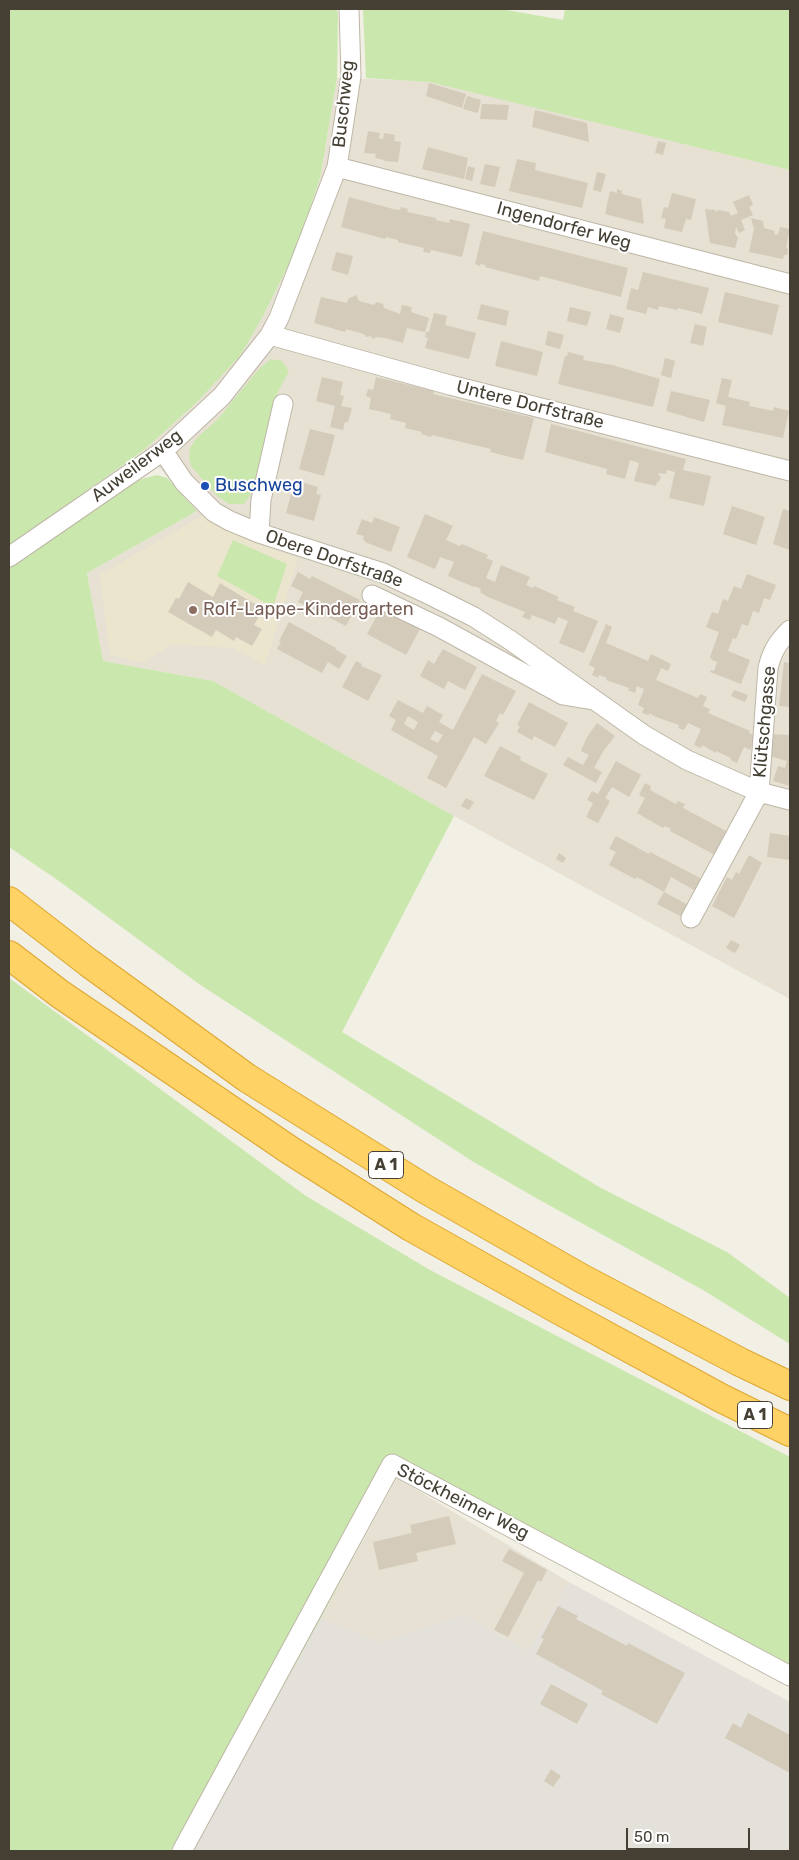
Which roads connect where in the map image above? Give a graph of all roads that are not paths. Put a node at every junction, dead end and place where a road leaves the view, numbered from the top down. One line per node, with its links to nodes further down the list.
1 (349, 9): 2 (street, Buschweg)
2 (337, 167): 3 (street, Ingendorfer Weg); 4 (street, Buschweg)
3 (790, 284)
4 (270, 335): 6 (street, Auweilerweg); 7 (street, Untere Dorfstraße)
5 (283, 404): 8 (street)
6 (163, 451): 8 (street, Obere Dorfstraße); 9 (street, Auweilerweg)
7 (790, 471)
8 (259, 533): 12 (street, Obere Dorfstraße)
9 (9, 557)
10 (372, 595): 12 (street, Obere Dorfstraße)
11 (790, 630): 13 (street, Klütschgasse)
12 (596, 700): 13 (street, Obere Dorfstraße)
13 (759, 792): 14 (street, Obere Dorfstraße); 16 (street)
14 (790, 800)
15 (9, 901): 18 (highway, A 1)
16 (691, 918)
17 (9, 955): 19 (highway, A 1)
18 (790, 1386)
19 (790, 1432)
20 (790, 1676): 21 (street, Stöckheimer Weg)
21 (182, 1851)

